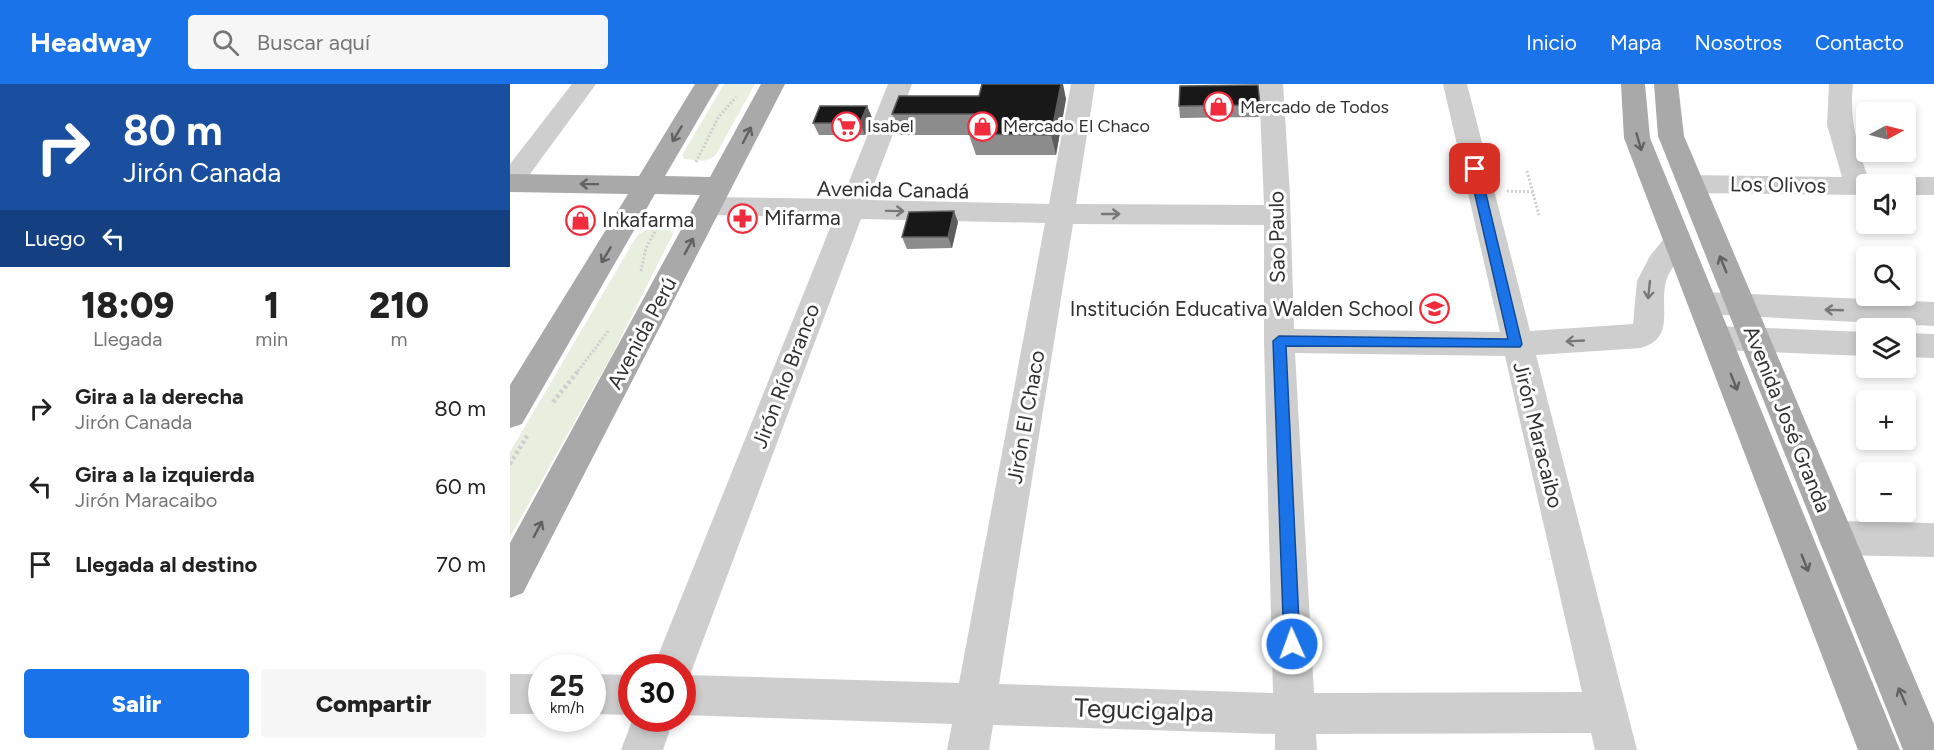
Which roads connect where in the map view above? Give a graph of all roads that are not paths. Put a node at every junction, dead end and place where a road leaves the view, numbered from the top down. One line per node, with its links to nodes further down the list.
1 (584, 84): 12 (street)
2 (707, 84): 17 (main road, one-way to 17)
3 (773, 84): 18 (main road, Avenida Perú, one-way to 3)
4 (900, 84): 19 (street, Jirón Río Branco)
5 (1083, 84): 21 (street, Jirón El Chaco)
6 (1271, 84): 22 (street, Sao Paulo)
7 (1455, 84): 30 (street, Jirón Maracaibo)
8 (1633, 84): 23 (main road, Avenida José Granda, one-way to 23)
9 (1666, 84): 13 (main road, Avenida José Granda)
10 (1841, 84): 11 (street)
11 (1857, 174)
12 (510, 183): 17 (main road, Avenida Canadá, one-way to 12)
13 (1691, 184): 14 (street, Los Olivos); 25 (main road, Avenida José Granda, one-way to 13)
14 (1856, 186)
15 (1916, 186): 16 (street)
16 (1934, 186)
17 (642, 195): 18 (main road, Avenida Canadá); 20 (main road, Avenida Canadá); 34 (main road, one-way to 34)
18 (716, 196): 19 (street, Avenida Canadá); 37 (main road, Avenida Perú, one-way to 18)
19 (855, 200): 21 (street, Avenida Canadá); 38 (street, Jirón Río Branco)
20 (510, 203)
21 (1063, 203): 22 (street, Avenida Canadá); 42 (street, Jirón El Chaco)
22 (1277, 205): 28 (street, Sao Paulo)
23 (1677, 242): 24 (main road, Avenida José Granda); 30 (street, one-way to 30)
24 (1703, 303): 25 (street); 27 (main road, Avenida José Granda)
25 (1740, 306): 26 (street, one-way to 25); 29 (main road, Avenida José Granda)
26 (1934, 314)
27 (1716, 338): 29 (street); 48 (main road, Avenida José Granda, one-way to 48)
28 (1279, 341): 30 (street); 45 (street, Sao Paulo)
29 (1756, 341): 31 (street); 35 (main road, Avenida José Granda)
30 (1516, 344): 43 (street, Jirón Maracaibo)
31 (1856, 344)
32 (1916, 345): 33 (street)
33 (1934, 346)
34 (519, 424)
35 (1836, 538): 36 (street); 49 (main road, Avenida José Granda, one-way to 35)
36 (1934, 540)
37 (510, 580)
38 (679, 654)
39 (510, 694): 40 (street)
40 (528, 694)
41 (696, 695): 42 (street, Tegucigalpa)
42 (976, 705): 45 (street, Tegucigalpa); 47 (street, Jirón El Chaco)
43 (1611, 731): 45 (street, Tegucigalpa)
44 (649, 732): 46 (street)
45 (1295, 732)
46 (642, 750)
47 (968, 750)
48 (1879, 750)
49 (1924, 750)

